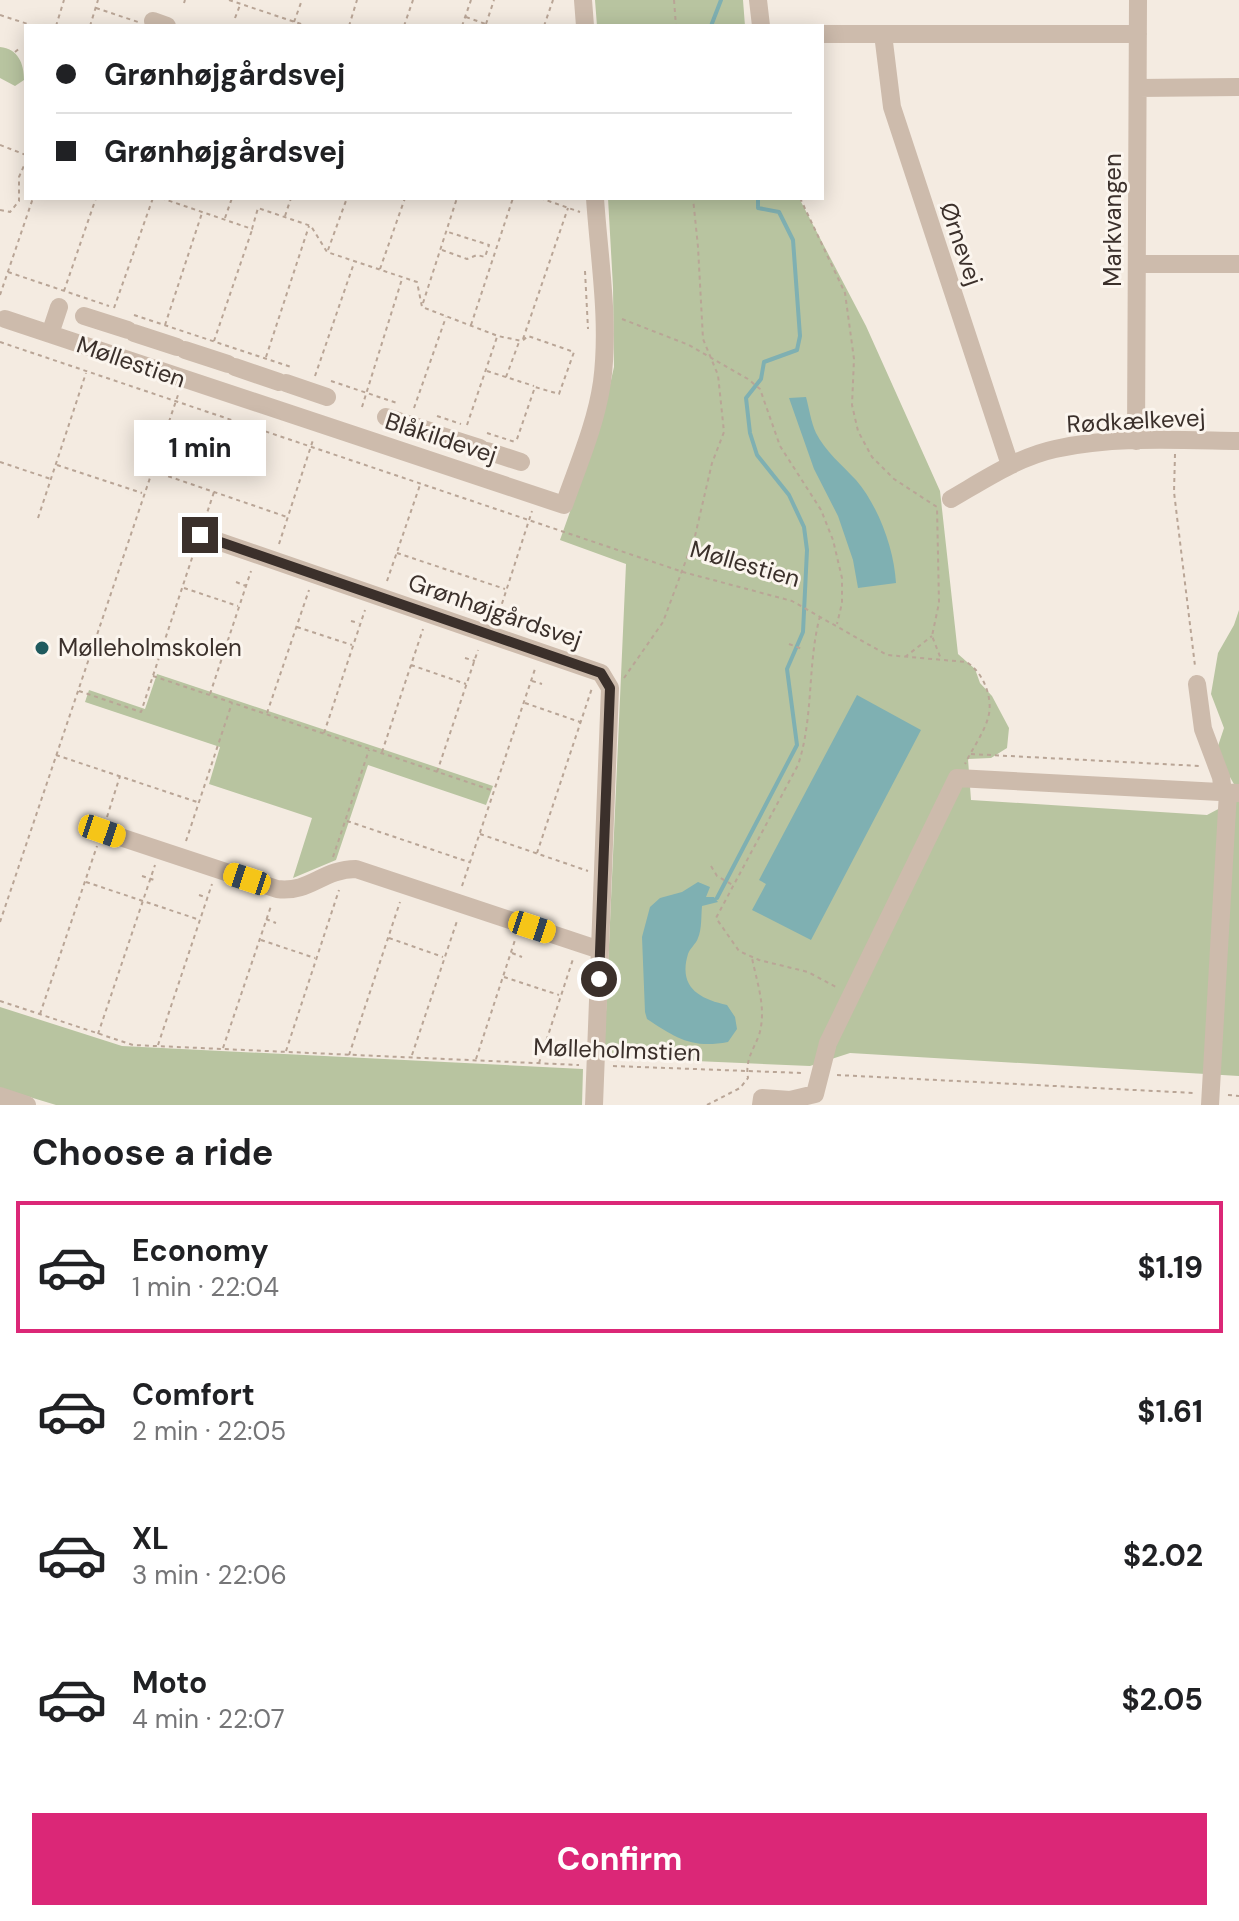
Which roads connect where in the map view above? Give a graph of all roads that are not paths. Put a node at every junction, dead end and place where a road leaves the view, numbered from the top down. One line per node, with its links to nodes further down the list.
1 (583, 0): 4 (street)
2 (758, 0): 5 (street)
3 (1138, 0): 8 (street, Markvangen)
4 (585, 24)
5 (761, 24)
6 (824, 34): 7 (street)
7 (883, 34): 8 (street); 32 (street, Ørnevej)
8 (1138, 34): 10 (street, Markvangen)
9 (1239, 87): 10 (street)
10 (1138, 88): 12 (street, Markvangen)
11 (595, 200): 33 (street, Blåkildevej)
12 (1137, 264): 13 (street); 28 (street, Markvangen)
13 (1239, 264)
14 (73, 309): 16 (street); 17 (street); 18 (street)
15 (5, 319): 17 (street, Blåkildevej)
16 (134, 328): 19 (street); 20 (street)
17 (50, 334): 18 (street, Blåkildevej)
18 (90, 348): 20 (street, Blåkildevej)
19 (187, 350): 21 (street); 23 (street)
20 (140, 364): 23 (street, Blåkildevej)
21 (238, 368): 22 (street); 24 (street)
22 (292, 379): 25 (street); 26 (street)
23 (190, 380): 24 (street, Blåkildevej)
24 (240, 397): 26 (street, Blåkildevej)
25 (327, 397)
26 (291, 414): 30 (street, Blåkildevej)
27 (436, 429): 30 (street); 31 (street); 33 (street)
28 (1136, 441): 29 (street, Rødkælkevej); 32 (street, Rødkælkevej)
29 (1239, 441)
30 (390, 447): 31 (street, Blåkildevej)
31 (441, 464): 33 (street, Blåkildevej)
32 (1010, 465): 34 (street, Rødkælkevej)
33 (492, 481)
34 (951, 499)
35 (200, 535): 39 (street, Grønhøjgårdsvej)
36 (1197, 684): 37 (street)
37 (1230, 792): 41 (street); 42 (street)
38 (102, 831): 39 (street)
39 (600, 950): 44 (street)
40 (0, 1096): 43 (street)
41 (1210, 1100)
42 (762, 1102)
43 (27, 1105)
44 (594, 1105)

